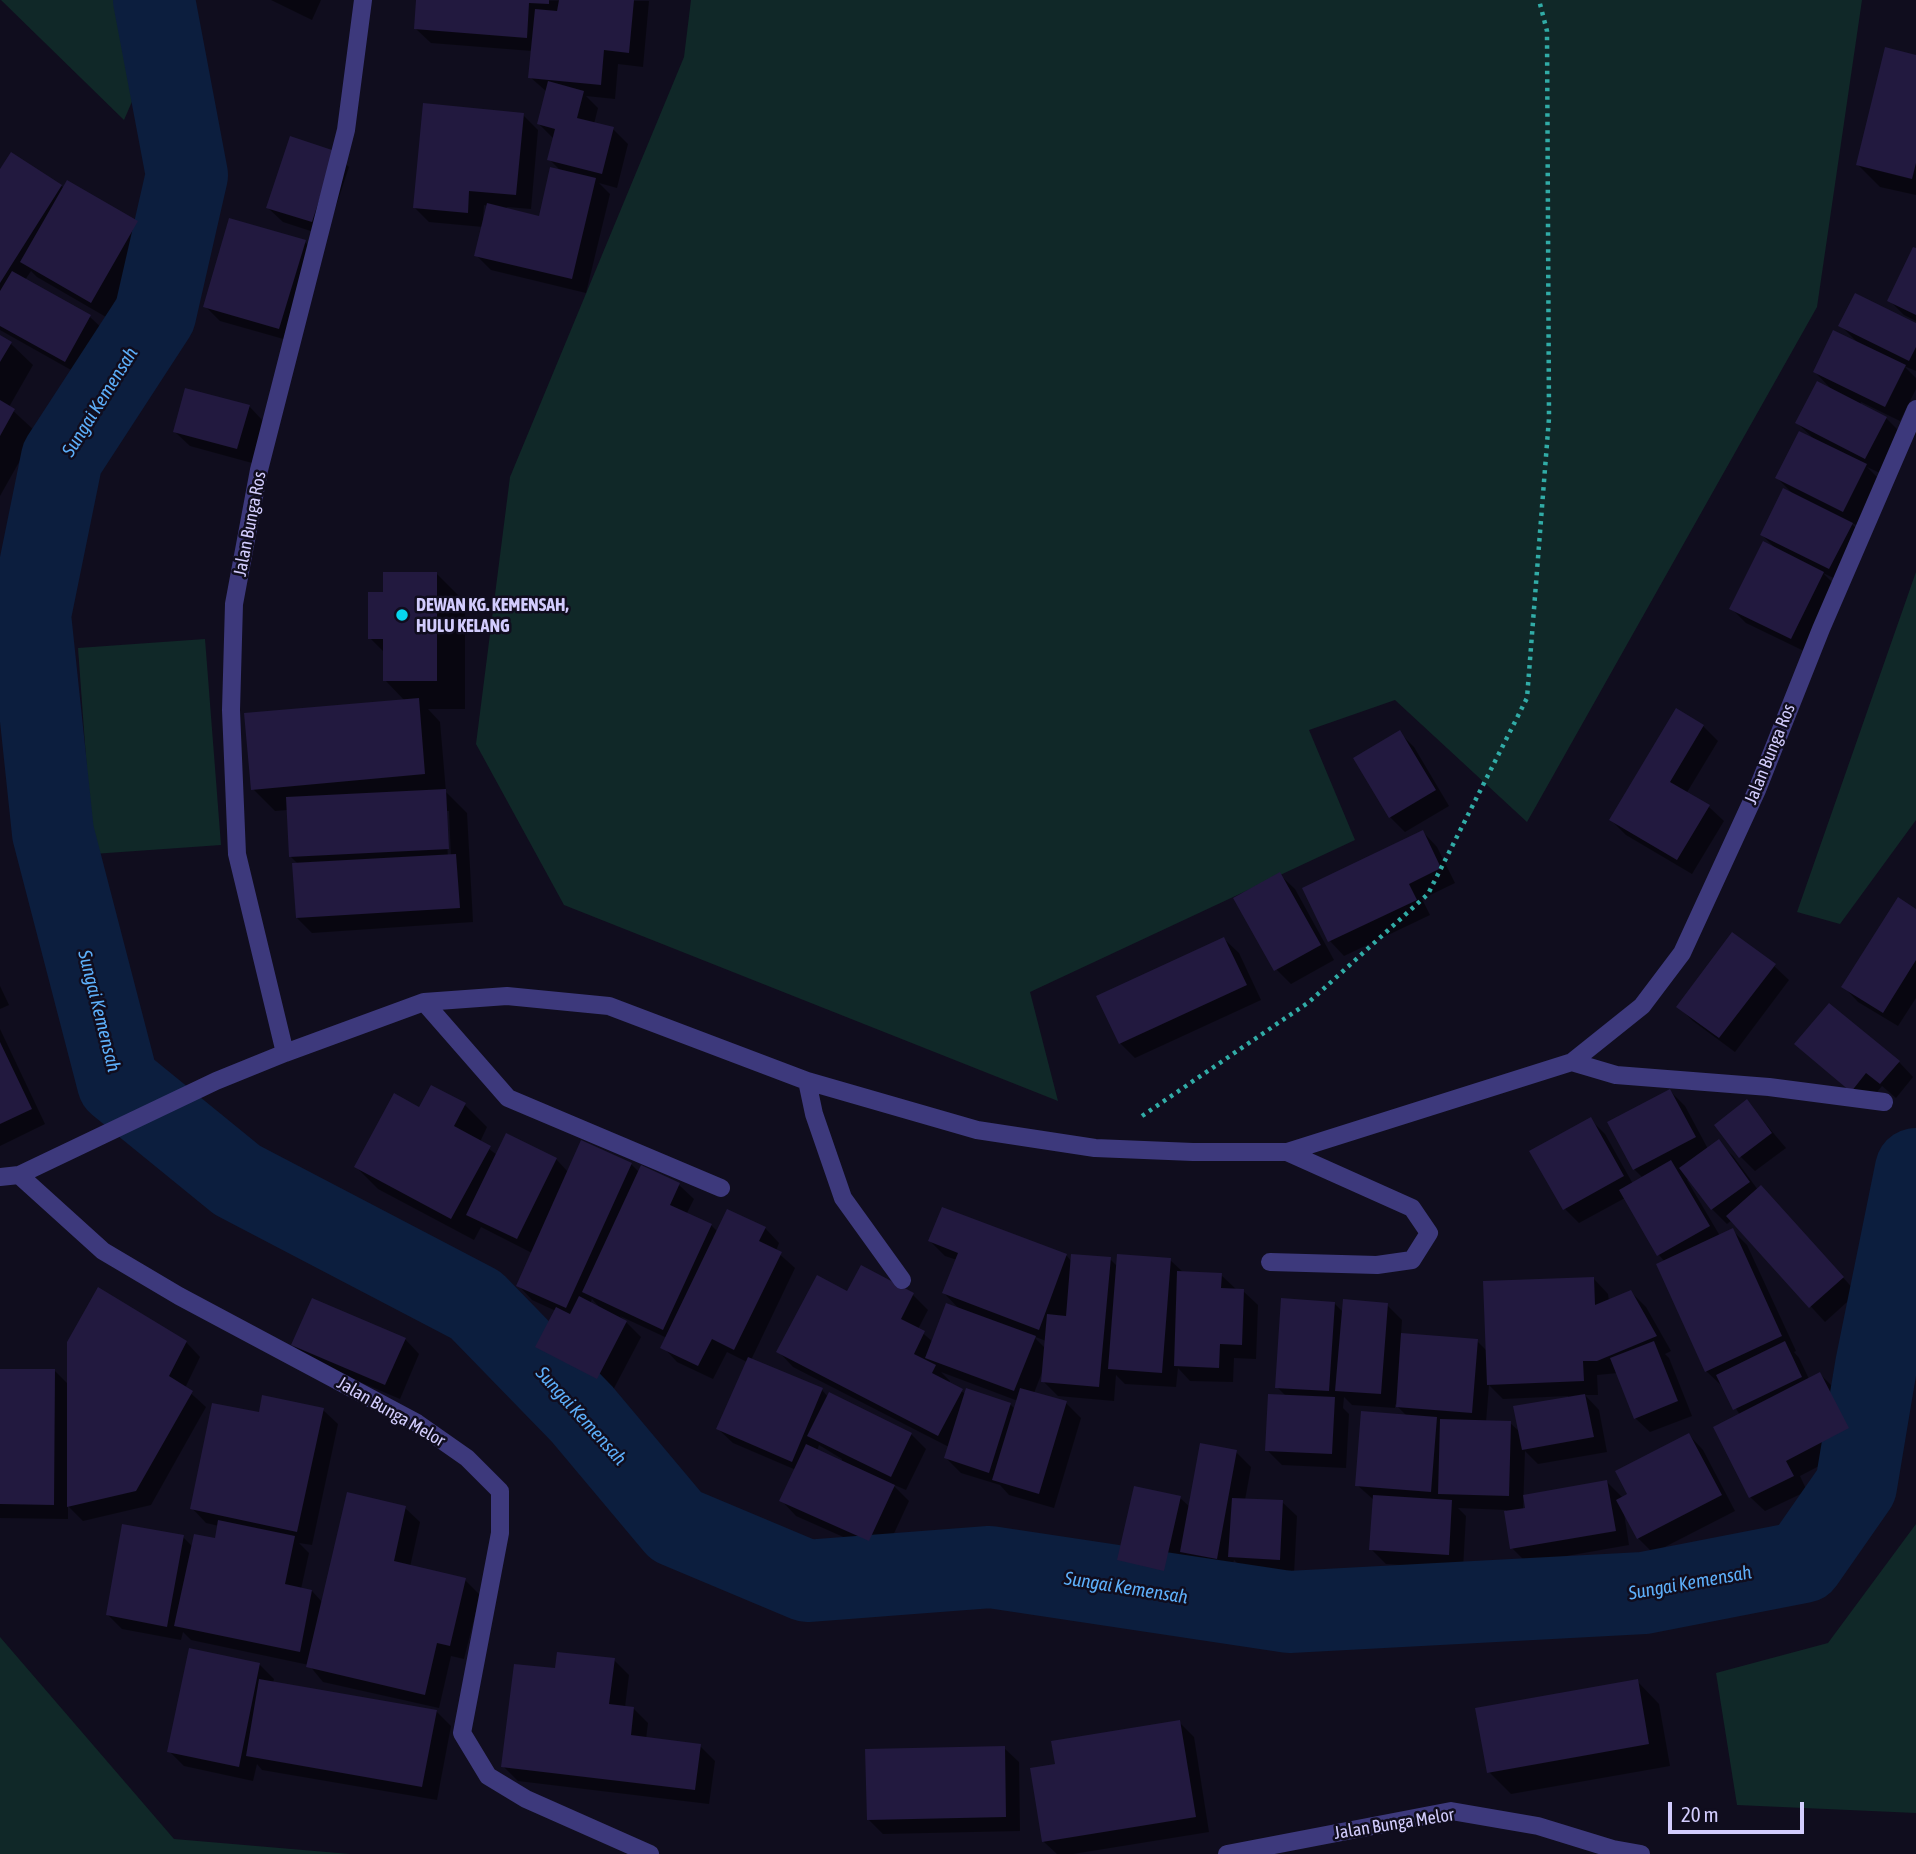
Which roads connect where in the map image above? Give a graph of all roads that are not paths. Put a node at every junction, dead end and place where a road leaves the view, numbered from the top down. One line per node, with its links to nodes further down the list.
1 (363, 0): 4 (street, Jalan Bunga Ros)
2 (1916, 410): 5 (street, Jalan Bunga Ros)
3 (424, 1002): 4 (street); 6 (street); 11 (street)
4 (285, 1053): 9 (street)
5 (1572, 1062): 7 (street); 8 (street)
6 (807, 1081): 8 (street); 13 (street)
7 (1884, 1102)
8 (1287, 1152): 12 (street)
9 (19, 1175): 10 (street); 14 (street, Jalan Bunga Melor)
10 (0, 1177)
11 (721, 1188)
12 (1270, 1262)
13 (902, 1280)
14 (650, 1854)
15 (1227, 1854): 16 (street, Jalan Bunga Melor)
16 (1641, 1854)

